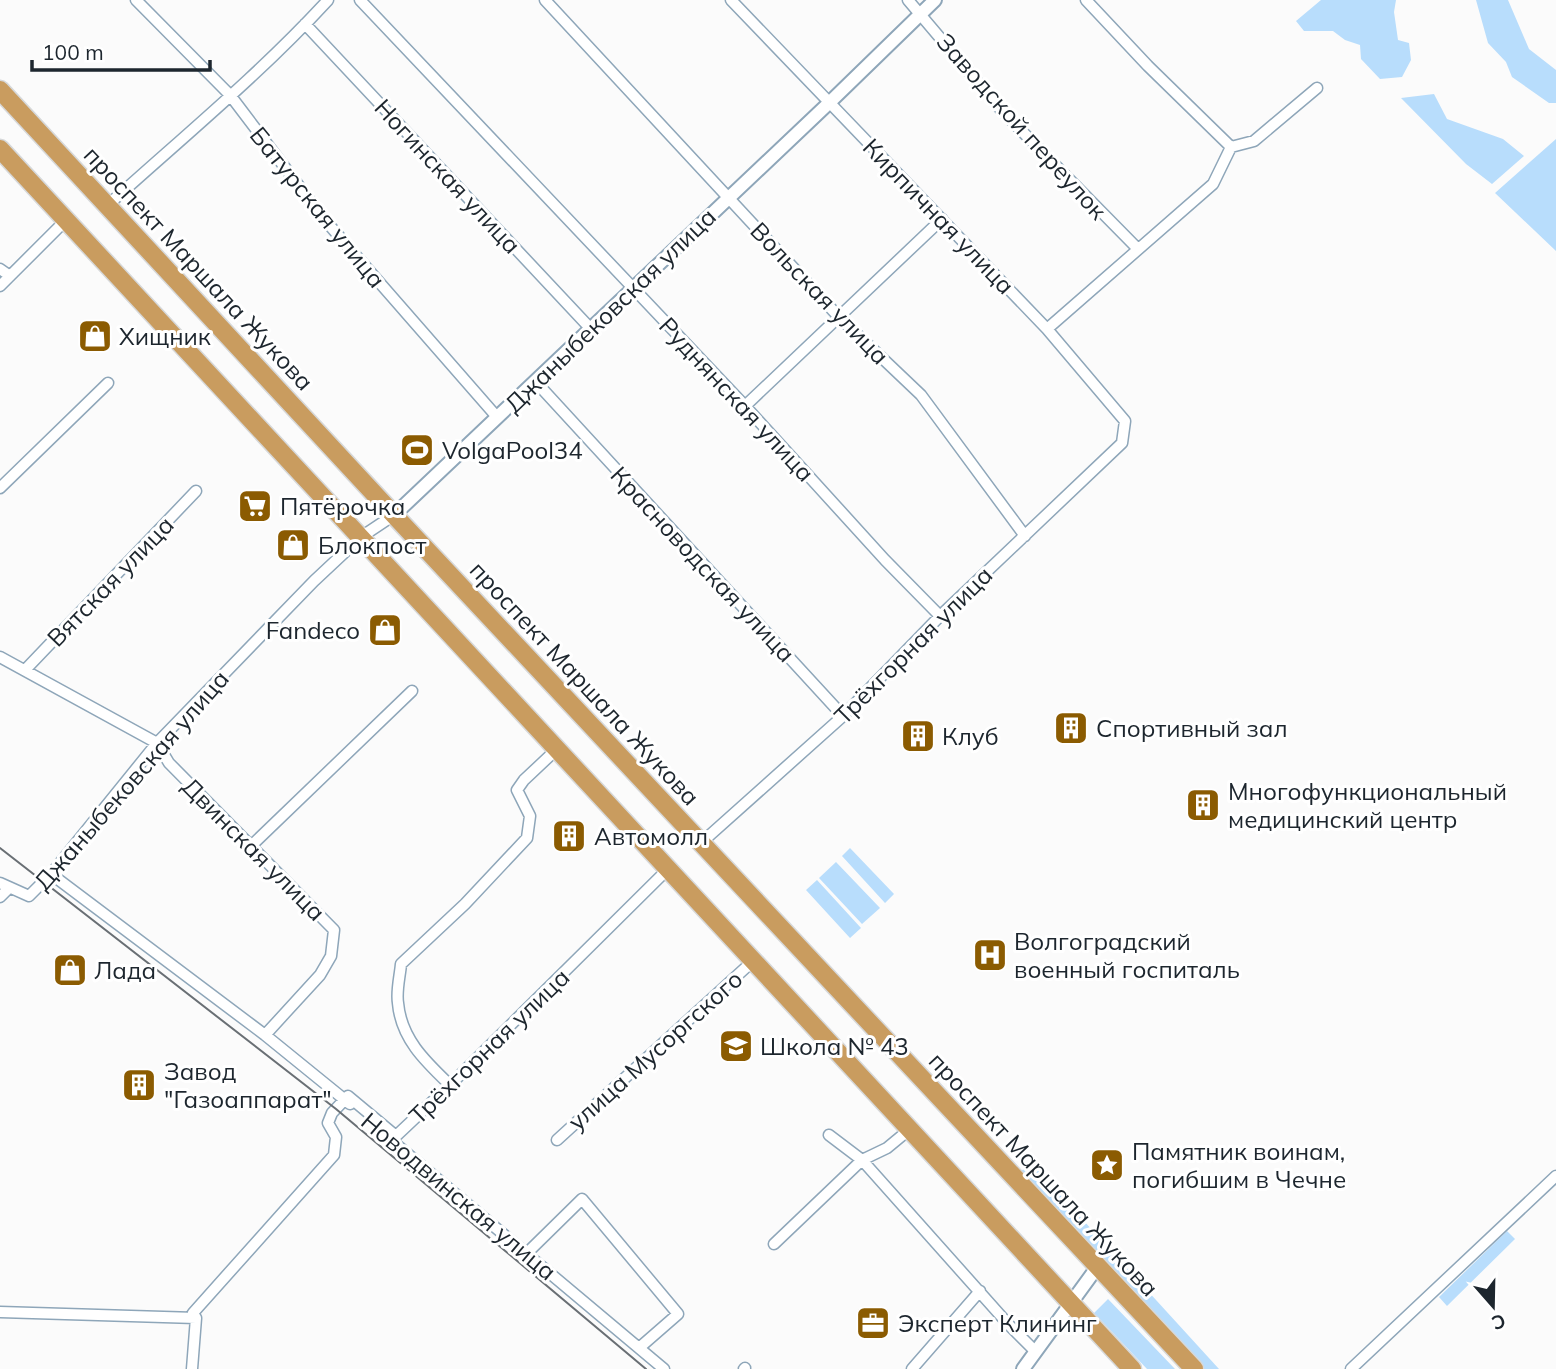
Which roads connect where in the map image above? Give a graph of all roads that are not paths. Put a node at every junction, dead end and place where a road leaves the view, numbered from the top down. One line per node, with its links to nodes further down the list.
1 (136, 0): 13 (street, Батурская улица)
2 (328, 0): 10 (street)
3 (360, 0): 25 (street, Руднянская улица)
4 (545, 0): 17 (street, Вольская улица)
5 (731, 0): 14 (street, Кирпичная улица)
6 (908, 0): 9 (street, Заводской переулок)
7 (935, 0): 9 (main road, Джаныбековская улица)
8 (1086, 0): 15 (street)
9 (921, 13): 14 (main road, Джаныбековская улица); 21 (street, Заводской переулок)
10 (305, 24): 13 (street); 27 (street, Ногинская улица)
11 (1317, 88): 15 (street)
12 (0, 90): 18 (highway, проспект Маршала Жукова)
13 (230, 95): 18 (street); 32 (street, Батурская улица)
14 (830, 102): 17 (main road, Джаныбековская улица); 19 (street, Кирпичная улица)
15 (1231, 147): 21 (street)
16 (0, 149): 20 (highway)
17 (729, 197): 25 (main road, Джаныбековская улица); 26 (street, Вольская улица)
18 (108, 205): 36 (highway, проспект Маршала Жукова)
19 (942, 219): 26 (street); 28 (street, Кирпичная улица)
20 (66, 220): 23 (street); 38 (highway)
21 (1138, 249): 28 (street)
22 (0, 269): 23 (street)
23 (10, 276): 24 (street)
24 (0, 286)
25 (632, 288): 27 (main road, Джаныбековская улица); 31 (street, Руднянская улица)
26 (839, 317): 31 (street); 37 (street, Вольская улица)
27 (590, 328): 29 (main road, Джаныбековская улица)
28 (1047, 329): 33 (street, Кирпичная улица)
29 (535, 381): 32 (main road, Джаныбековская улица); 43 (street, Красноводская улица)
30 (108, 383): 34 (street)
31 (745, 406): 39 (street, Руднянская улица)
32 (497, 418): 36 (main road, Джаныбековская улица)
33 (1122, 443): 37 (street, Трёхгорная улица)
34 (0, 488)
35 (196, 491): 41 (street, Вятская улица)
36 (394, 515): 38 (street, Джаныбековская улица); 46 (highway, проспект Маршала Жукова)
37 (1025, 536): 39 (street, Трёхгорная улица)
38 (361, 537): 44 (street, Джаныбековская улица); 45 (highway)
39 (940, 616): 43 (street, Трёхгорная улица)
40 (0, 657): 41 (street, Двинская улица)
41 (25, 670): 44 (street, Двинская улица)
42 (412, 691): 47 (street)
43 (843, 716): 46 (street, Трёхгорная улица)
44 (157, 743): 47 (street, Двинская улица); 49 (street, Джаныбековская улица)
45 (557, 749): 48 (highway); 54 (street)
46 (701, 843): 63 (highway, проспект Маршала Жукова)
47 (251, 846): 53 (street, Двинская улица)
48 (668, 869): 52 (highway); 54 (street, Трёхгорная улица)
49 (51, 874): 50 (street, Джаныбековская улица); 53 (street, Новодвинская улица)
50 (4, 885): 51 (street)
51 (0, 897)
52 (753, 961): 56 (highway); 58 (street, улица Мусоргского)
53 (265, 1035): 55 (street, Новодвинская улица)
54 (450, 1086): 55 (street, Трёхгорная улица)
55 (345, 1100): 62 (street, Новодвинская улица); 67 (street)
56 (910, 1129): 59 (street); 65 (highway)
57 (829, 1135): 59 (street)
58 (557, 1140)
59 (862, 1160): 61 (street); 64 (street)
60 (1556, 1176): 76 (street)
61 (774, 1244)
62 (527, 1253): 68 (street, Новодвинская улица); 68 (street)
63 (1098, 1266): 65 (main road); 75 (highway, проспект Маршала Жукова)
64 (981, 1291): 69 (street); 72 (street)
65 (1071, 1302): 69 (main road); 74 (highway)
66 (0, 1312): 67 (street)
67 (196, 1318): 70 (street)
68 (639, 1348): 71 (street, Новодвинская улица)
69 (1035, 1352): 73 (main road)
70 (191, 1369)
71 (664, 1369)
72 (912, 1369)
73 (1023, 1369)
74 (1132, 1369)
75 (1194, 1369)
76 (1351, 1369)

